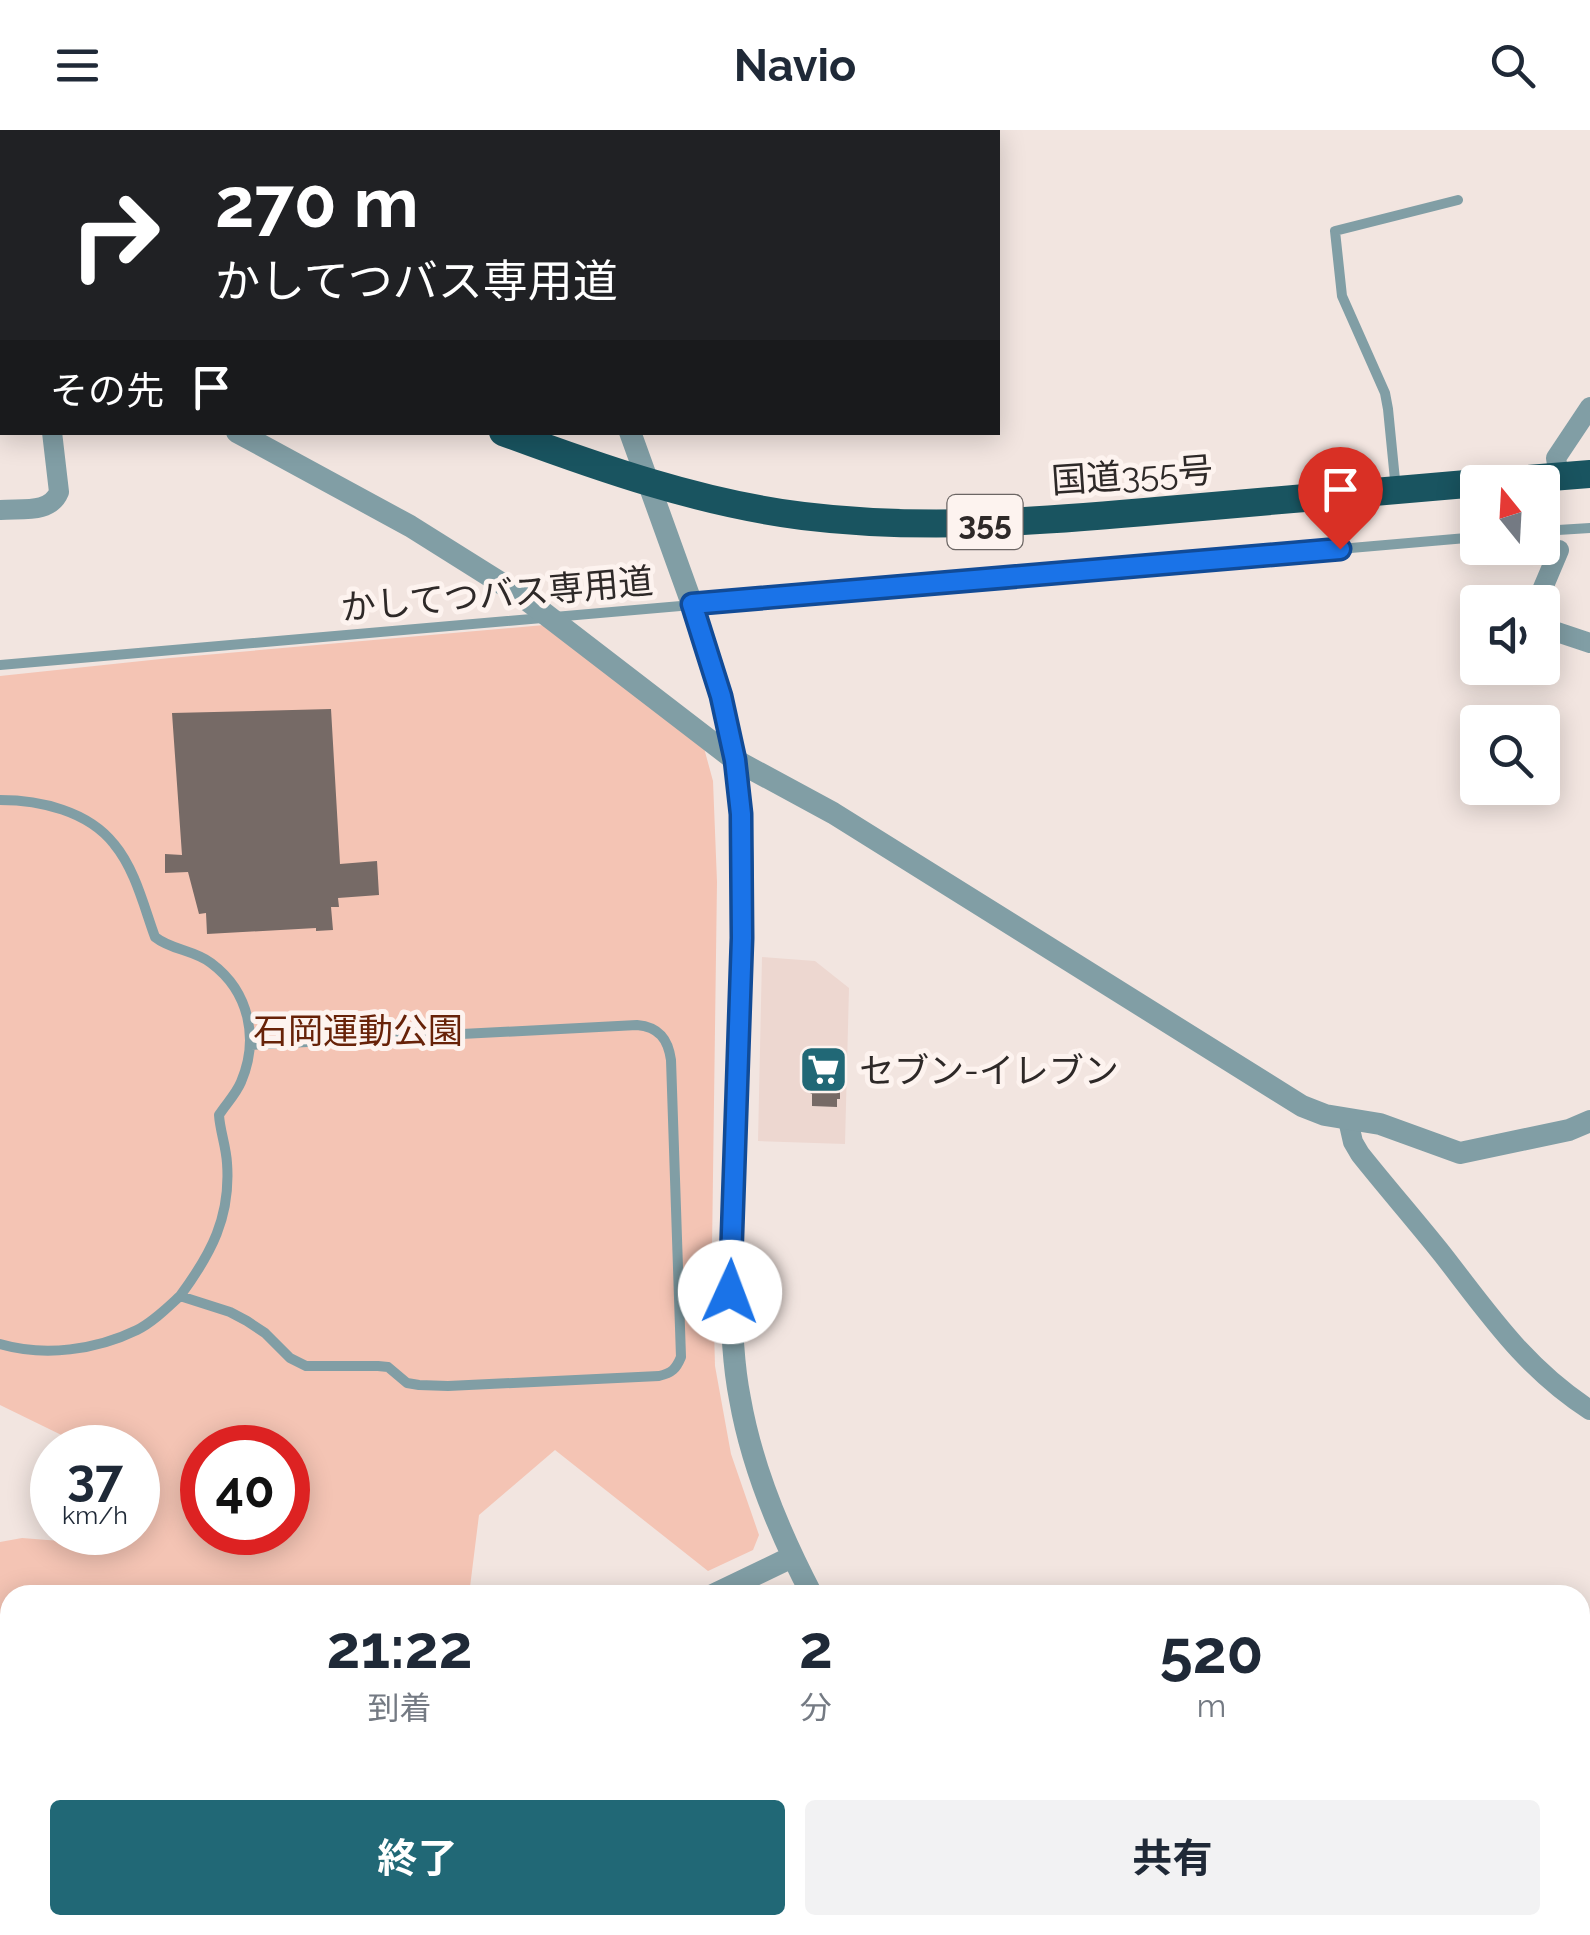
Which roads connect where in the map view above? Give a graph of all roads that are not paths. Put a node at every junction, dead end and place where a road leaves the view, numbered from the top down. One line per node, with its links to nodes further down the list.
1 (1458, 200): 12 (lane)
2 (1590, 407): 7 (street)
3 (52, 435): 13 (street)
4 (243, 435): 18 (street)
5 (512, 435): 10 (highway, 国道355号 / 355)
6 (631, 435): 10 (street)
7 (1557, 465)
8 (1590, 474): 9 (highway)
9 (1560, 476)
10 (648, 482): 12 (highway, 国道355号 / 355); 17 (street)
11 (1460, 485): 12 (highway, 国道355号 / 355)
12 (1396, 490)
13 (0, 510)
14 (1590, 528): 15 (lane)
15 (1560, 530)
16 (1460, 539): 17 (lane, かしてつバス専用道)
17 (692, 604): 18 (lane, かしてつバス専用道); 22 (street)
18 (547, 617): 21 (lane, かしてつバス専用道); 22 (street)
19 (1560, 633): 20 (street)
20 (1590, 642)
21 (0, 664)
22 (735, 760): 25 (street); 30 (street)
23 (0, 800): 24 (lane)
24 (251, 1045): 27 (lane); 27 (lane)
25 (1348, 1120): 26 (street); 29 (street)
26 (1590, 1121)
27 (180, 1296): 28 (lane)
28 (0, 1344)
29 (1590, 1410)
30 (792, 1556): 31 (street); 32 (street)
31 (733, 1585)
32 (807, 1585)

